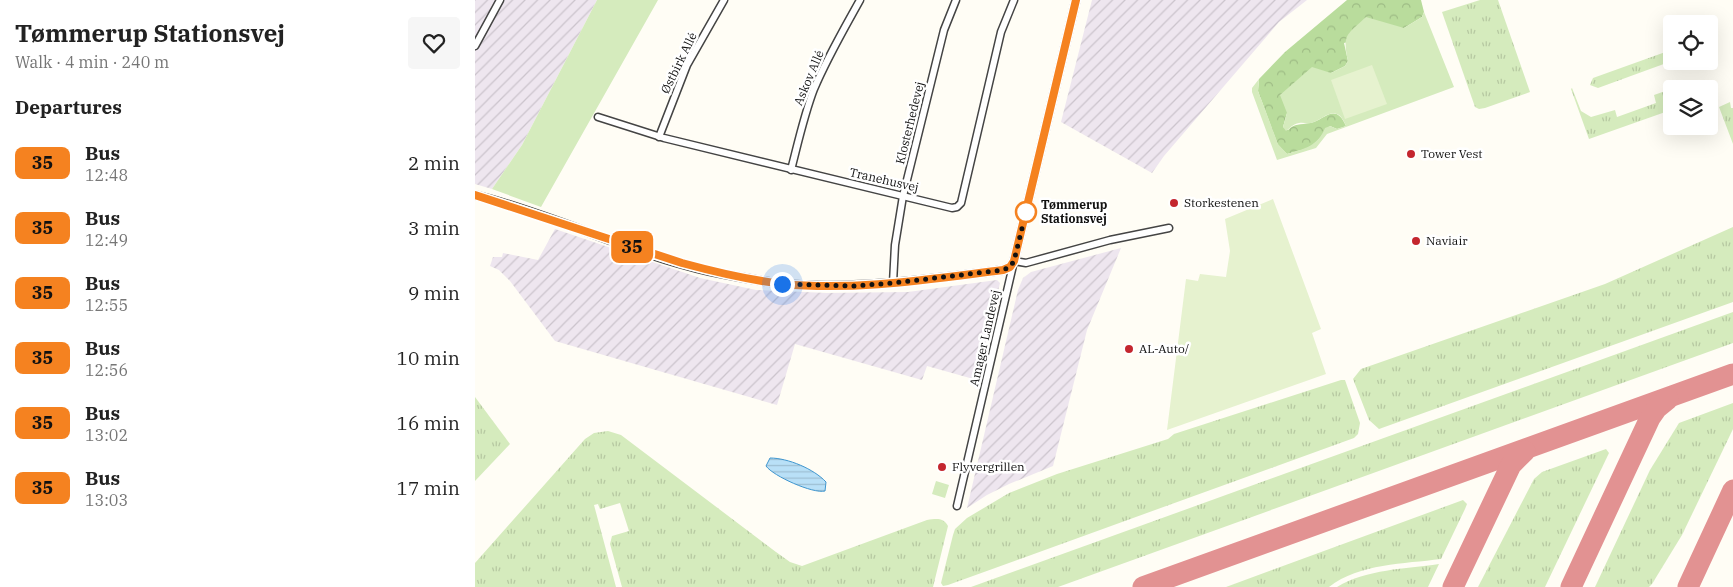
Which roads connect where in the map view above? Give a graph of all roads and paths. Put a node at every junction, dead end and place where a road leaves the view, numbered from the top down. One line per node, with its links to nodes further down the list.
1 (500, 0): 7 (street)
2 (724, 0): 9 (street, Østbirk Allé)
3 (860, 0): 10 (street, Askov Allé)
4 (955, 0): 12 (street, Klosterhedevej)
5 (1014, 0): 12 (street, Tranehusvej)
6 (1076, 0): 14 (street, Amager Landevej)
7 (475, 46)
8 (598, 117): 9 (street, Tranehusvej)
9 (659, 137): 10 (street, Tranehusvej)
10 (791, 170): 12 (street, Tranehusvej)
11 (475, 195): 15 (street)
12 (903, 196): 15 (street, Klosterhedevej)
13 (1169, 228): 14 (street)
14 (1014, 261): 15 (street); 16 (street, Amager Landevej)
15 (893, 283)
16 (957, 506)

